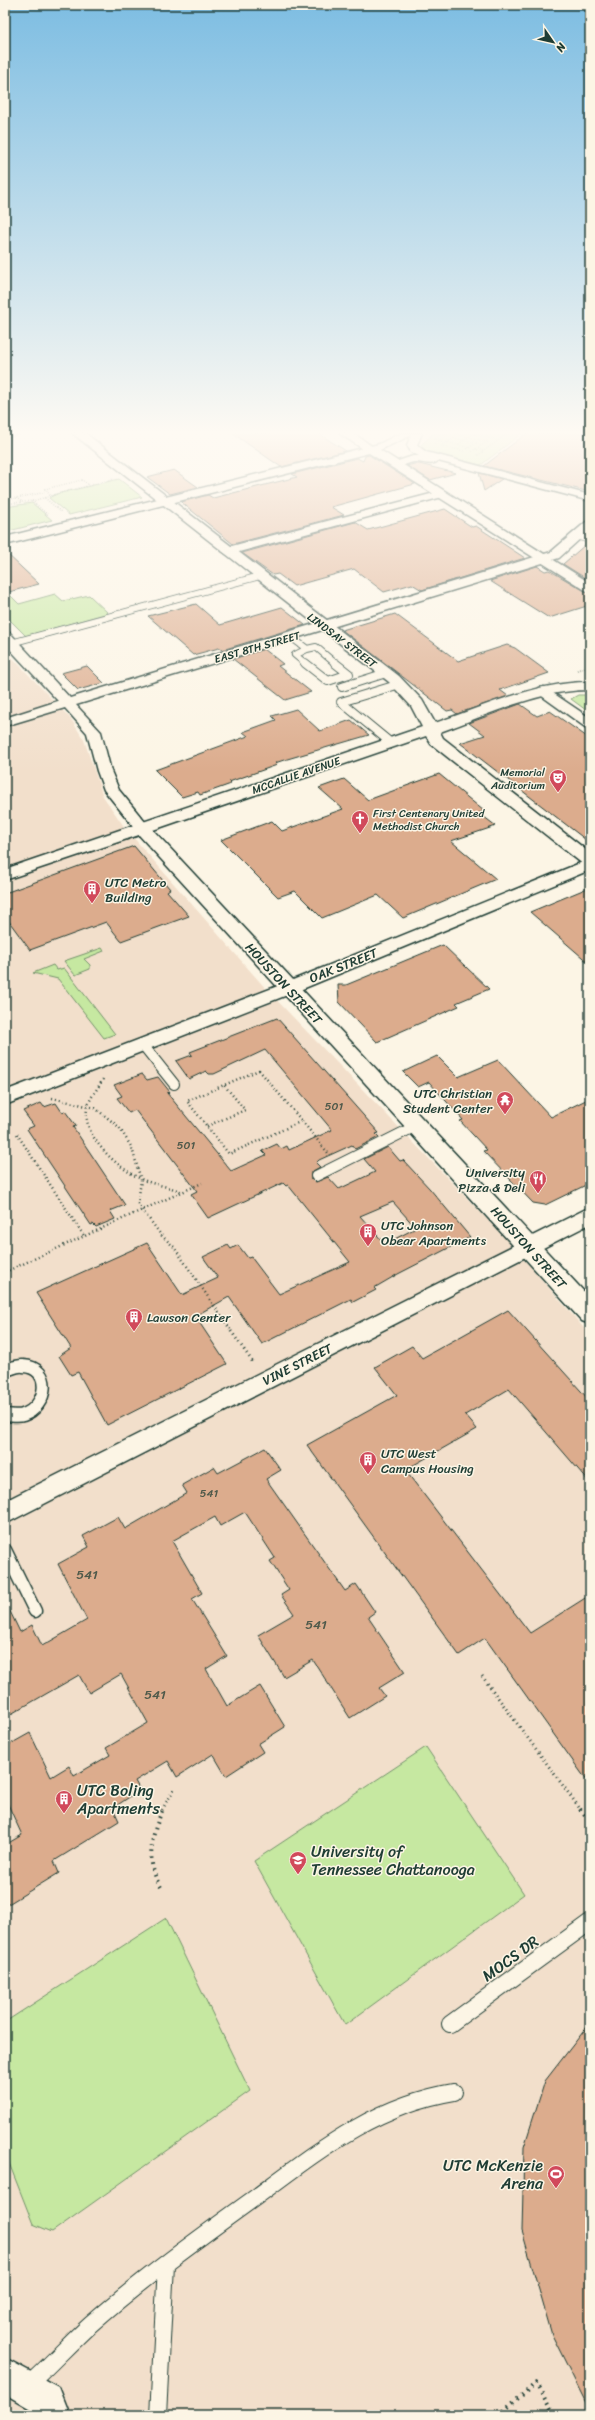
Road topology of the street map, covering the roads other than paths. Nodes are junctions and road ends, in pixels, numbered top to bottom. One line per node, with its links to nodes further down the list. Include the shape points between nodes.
1 (222, 546): 5 (main road, LINDSAY STREET)
2 (247, 546): 5 (street)
3 (523, 546): 6 (main road)
4 (564, 546): 6 (street, EAST 8TH STREET)
5 (228, 551): 7 (main road, LINDSAY STREET)
6 (543, 559): 8 (main road); 10 (street, EAST 8TH STREET)
7 (260, 576): 10 (main road, LINDSAY STREET); 12 (lane)
8 (584, 582): 9 (main road)
9 (590, 589)
10 (324, 627): 11 (street, EAST 8TH STREET); 14 (main road, LINDSAY STREET)
11 (291, 637): 13 (lane); 19 (street, EAST 8TH STREET)
12 (8, 639): 19 (street, HOUSTON STREET)
13 (307, 650): 13 (lane, via 316,647 348,674 328,681 295,654)
14 (386, 673): 15 (main road, LINDSAY STREET); 18 (lane, via 342,687)
15 (400, 684): 18 (lane); 22 (main road, LINDSAY STREET, via 413,697 424,714)
16 (590, 686): 17 (main road, MCCALLIE AVENUE, via 571,686)
17 (544, 691): 21 (street); 22 (main road, MCCALLIE AVENUE)
18 (354, 698): 23 (lane, via 341,702)
19 (68, 702): 20 (street, EAST 8TH STREET); 24 (street, HOUSTON STREET, via 94,732 101,747 108,782 121,806)
20 (5, 722)
21 (590, 724)
22 (429, 730): 23 (main road, MCCALLIE AVENUE); 25 (main road, LINDSAY STREET, via 437,741)
23 (391, 743): 24 (main road, MCCALLIE AVENUE)
24 (142, 828): 27 (main road, MCCALLIE AVENUE); 28 (main road, HOUSTON STREET)
25 (590, 861)
26 (590, 864): 28 (street, OAK STREET)
27 (5, 875)
28 (289, 988): 29 (street, OAK STREET); 32 (main road, HOUSTON STREET)
29 (143, 1045): 30 (lane); 31 (street, OAK STREET)
30 (174, 1084)
31 (5, 1098)
32 (416, 1126): 33 (lane); 35 (main road, HOUSTON STREET)
33 (316, 1176)
34 (590, 1215): 35 (street, VINE STREET)
35 (529, 1246): 36 (main road, HOUSTON STREET); 39 (street, VINE STREET)
36 (590, 1314)
37 (5, 1370): 38 (lane, via 21,1366 30,1368 38,1372 46,1386 45,1394 35,1409 17,1416)
38 (5, 1415)
39 (5, 1513)
40 (5, 1550): 41 (lane)
41 (35, 1611)
42 (590, 1922): 43 (lane, MOCS DR)
43 (450, 2024)
44 (454, 2092): 45 (lane, via 440,2093 405,2104 339,2137)
45 (166, 2265): 46 (lane); 48 (lane)
46 (15, 2381): 47 (street, via 47,2399)
47 (53, 2415)
48 (158, 2415)

